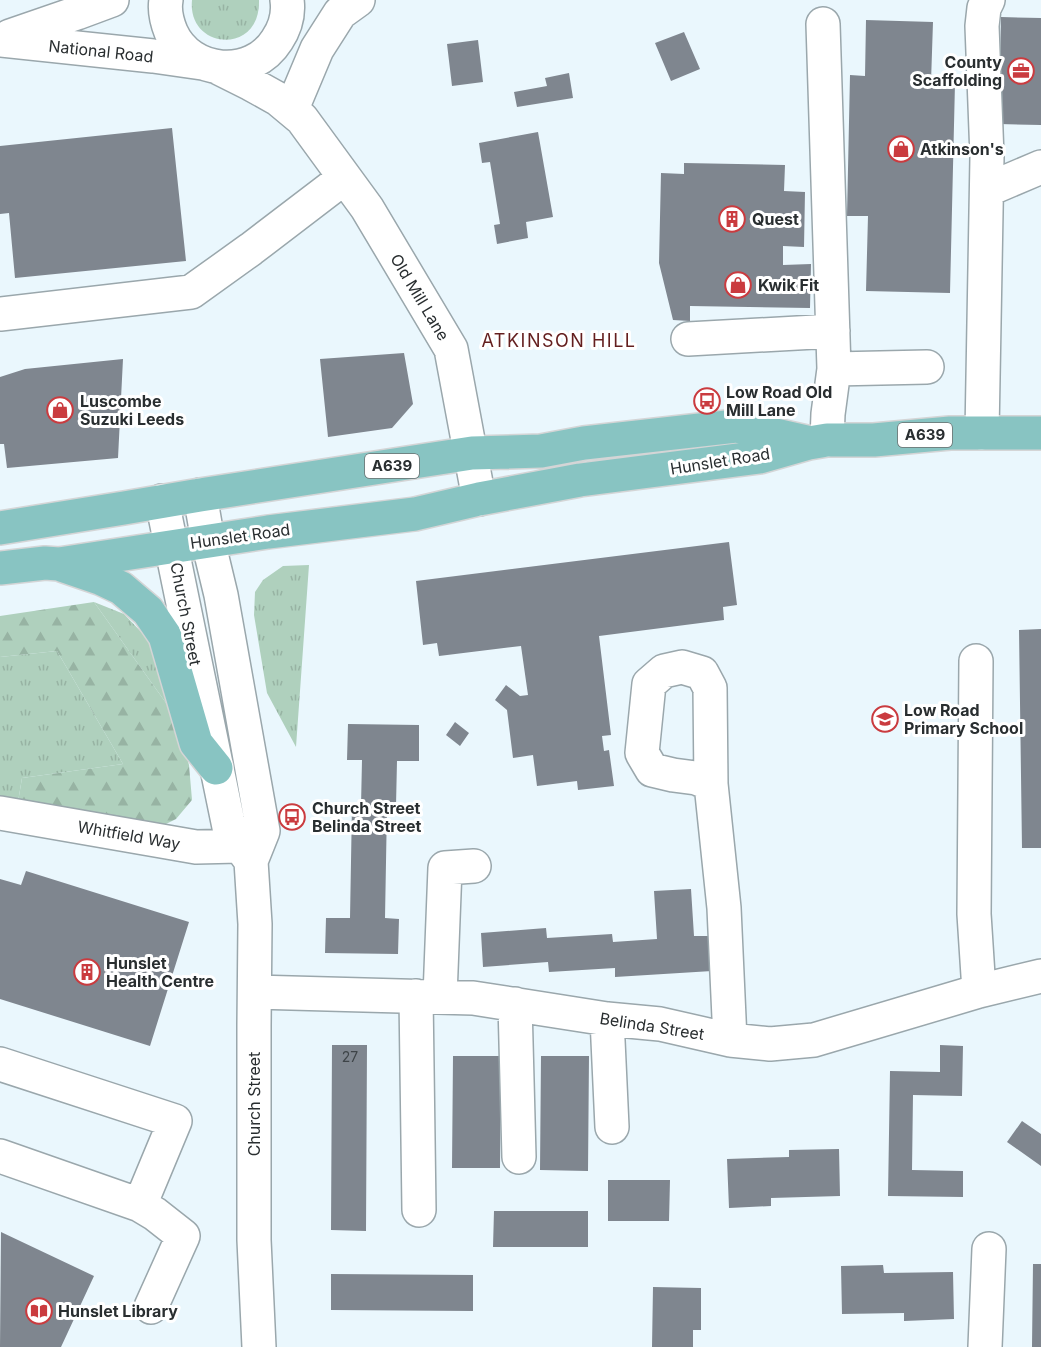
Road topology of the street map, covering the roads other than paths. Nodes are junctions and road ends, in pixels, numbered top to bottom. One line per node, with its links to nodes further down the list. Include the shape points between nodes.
1 (112, 0): 8 (street, National Road)
2 (166, 0): 9 (street, via 167,23 175,40 186,53)
3 (336, 0): 6 (street)
4 (358, 0): 10 (street, via 340,13 317,49)
5 (988, 0): 13 (street, via 982,26)
6 (285, 18): 9 (street, via 272,48 256,61 237,67); 10 (street, Old Mill Lane, via 290,76)
7 (823, 24): 15 (street)
8 (0, 40): 9 (street, National Road)
9 (210, 65): 10 (street, Old Mill Lane)
10 (299, 109): 12 (street, Old Mill Lane)
11 (1041, 166): 13 (street)
12 (344, 178): 14 (street, via 190,292); 22 (street, Old Mill Lane, via 452,349)
13 (987, 190): 19 (street)
14 (0, 314)
15 (833, 331): 16 (street); 18 (street)
16 (688, 339)
17 (927, 367): 18 (street)
18 (834, 369): 21 (street, via 828,414)
19 (982, 433): 20 (main road, A639); 21 (main road, A639)
20 (1041, 433)
21 (818, 441): 22 (main road, Hunslet Road / A639, via 736,426 584,442 541,451); 24 (main road, Hunslet Road / A639, via 760,457 580,480)
22 (472, 453): 23 (main road, Hunslet Road / A639); 24 (street, Old Mill Lane)
23 (200, 495): 25 (main road, Hunslet Road / A639); 27 (street, Church Street)
24 (479, 499): 27 (main road, Hunslet Road / A639, via 415,514)
25 (162, 501): 26 (main road, Hunslet Road / A639); 28 (street, Church Street)
26 (0, 528)
27 (208, 541): 28 (main road, Hunslet Road / A639); 35 (street, Church Street, via 263,831)
28 (172, 547): 29 (main road, Hunslet Road / A639); 32 (street, Church Street)
29 (59, 564): 30 (main road, Hunslet Road / A639); 32 (main road, via 121,588 148,612 165,636 196,743)
30 (0, 568)
31 (976, 661): 38 (street, via 974,915)
32 (216, 768): 35 (street, Church Street, via 230,832)
33 (711, 784): 43 (street, via 724,909)
34 (0, 813): 35 (street, Whitfield Way, via 196,847)
35 (249, 850): 39 (street, Church Street)
36 (474, 866): 40 (street, via 445,868)
37 (1041, 976): 38 (street, Belinda Street)
38 (979, 991): 43 (street, Belinda Street, via 814,1040 770,1044)
39 (255, 992): 40 (street, Belinda Street); 52 (street, Church Street, via 254,1240)
40 (428, 996): 41 (street, Belinda Street); 49 (street)
41 (516, 1004): 42 (street, Belinda Street); 47 (street)
42 (607, 1019): 43 (street, Belinda Street, via 660,1024); 45 (street)
43 (730, 1040)
44 (0, 1064): 48 (street, via 175,1121)
45 (612, 1126)
46 (0, 1156): 48 (street)
47 (519, 1157)
48 (140, 1205): 51 (street, via 183,1236)
49 (419, 1210)
50 (989, 1248): 53 (street)
51 (151, 1307)
52 (259, 1347)
53 (985, 1347)

